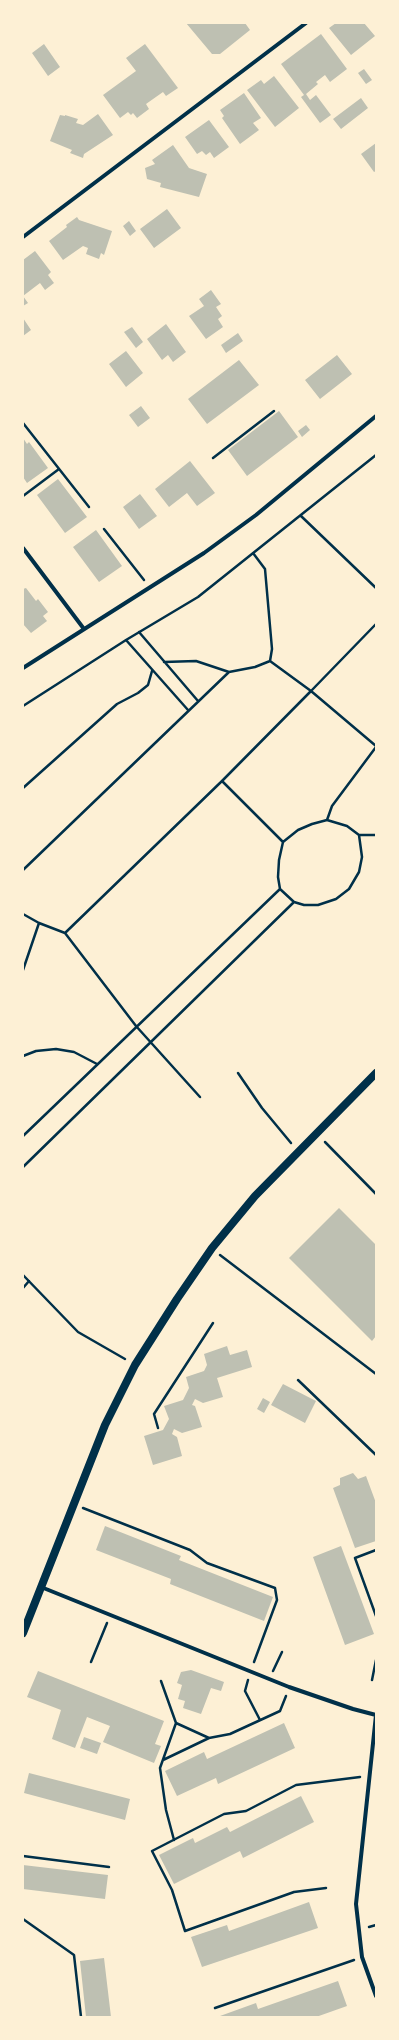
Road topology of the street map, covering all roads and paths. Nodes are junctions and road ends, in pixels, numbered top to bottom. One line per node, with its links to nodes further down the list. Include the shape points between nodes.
1 (306, 23): 2 (street)
2 (23, 237)
3 (274, 411): 7 (path)
4 (376, 416): 16 (street, via 256,515)
5 (23, 423): 8 (path)
6 (376, 456): 11 (path)
7 (213, 458)
8 (59, 469): 9 (path); 10 (path)
9 (23, 496)
10 (89, 508)
11 (301, 516): 14 (path); 15 (path)
12 (104, 530): 16 (path)
13 (23, 548): 18 (street)
14 (254, 553): 19 (path, via 198,597); 21 (path, via 264,569 272,649)
15 (376, 588)
16 (150, 589): 18 (street)
17 (376, 624): 26 (path)
18 (84, 629): 23 (street)
19 (139, 632): 20 (path); 22 (path)
20 (126, 640): 24 (path); 28 (path)
21 (270, 661): 25 (path); 26 (path)
22 (164, 662): 25 (path, via 196,661); 27 (path)
23 (23, 668)
24 (152, 671): 29 (path); 32 (path, via 148,685 117,704)
25 (229, 672): 27 (path)
26 (311, 691): 30 (path); 31 (path)
27 (198, 701): 29 (path)
28 (23, 706)
29 (188, 710): 37 (path)
30 (376, 746): 33 (path, via 332,806)
31 (222, 781): 36 (path); 42 (path)
32 (23, 788)
33 (328, 820): 34 (path, via 347,826); 36 (path, via 298,830)
34 (359, 835): 35 (path); 39 (path, via 362,857 359,872 348,889 336,899 318,905)
35 (376, 835)
36 (283, 842): 38 (path, via 279,860)
37 (23, 870)
38 (280, 889): 39 (path); 44 (path)
39 (294, 902): 45 (path)
40 (23, 914): 41 (path)
41 (39, 923): 42 (path); 43 (path)
42 (65, 933): 44 (path)
43 (24, 968)
44 (136, 1026): 45 (path); 47 (path)
45 (151, 1042): 50 (path); 54 (path)
46 (23, 1056): 47 (path, via 36,1051 56,1049 74,1052)
47 (96, 1064): 52 (path)
48 (238, 1073): 53 (path, via 284,1136)
49 (376, 1073): 51 (main road)
50 (200, 1097)
51 (316, 1133): 53 (main road); 55 (path)
52 (23, 1136)
53 (299, 1150): 56 (main road, via 255,1196)
54 (23, 1167)
55 (376, 1194)
56 (212, 1248): 61 (main road); 62 (path)
57 (23, 1275): 58 (path)
58 (29, 1281): 59 (path); 61 (path, via 78,1332)
59 (23, 1288)
60 (214, 1323): 64 (path, via 154,1414)
61 (136, 1365): 66 (main road, via 105,1425)
62 (376, 1374)
63 (298, 1380): 65 (path)
64 (158, 1428)
65 (376, 1456)
66 (73, 1504): 68 (main road); 75 (path, via 190,1550 207,1563 275,1588 277,1600)
67 (376, 1550): 70 (path, via 355,1558)
68 (41, 1587): 69 (street); 71 (main road)
69 (110, 1615): 74 (path); 75 (street)
70 (376, 1616)
71 (23, 1633)
72 (282, 1652): 76 (path)
73 (376, 1660): 77 (path)
74 (91, 1662)
75 (250, 1671): 76 (street); 81 (path, via 245,1691)
76 (270, 1679): 79 (street)
77 (372, 1680)
78 (161, 1681): 82 (path)
79 (289, 1687): 80 (street); 81 (path, via 280,1711)
80 (376, 1715): 85 (street)
81 (260, 1720): 83 (path, via 230,1734)
82 (176, 1723): 83 (path); 84 (path)
83 (209, 1738): 84 (path)
84 (162, 1760): 86 (path, via 160,1768 166,1810)
85 (369, 1776): 86 (path, via 296,1785 246,1811 224,1814); 91 (street, via 356,1904)
86 (174, 1840): 89 (path, via 152,1851 172,1890 185,1931 294,1892)
87 (23, 1856): 88 (path)
88 (109, 1867)
89 (326, 1888)
90 (23, 1919): 94 (path, via 74,1955)
91 (362, 1957): 92 (street); 93 (path)
92 (376, 1996)
93 (216, 2008)
94 (81, 2017)

